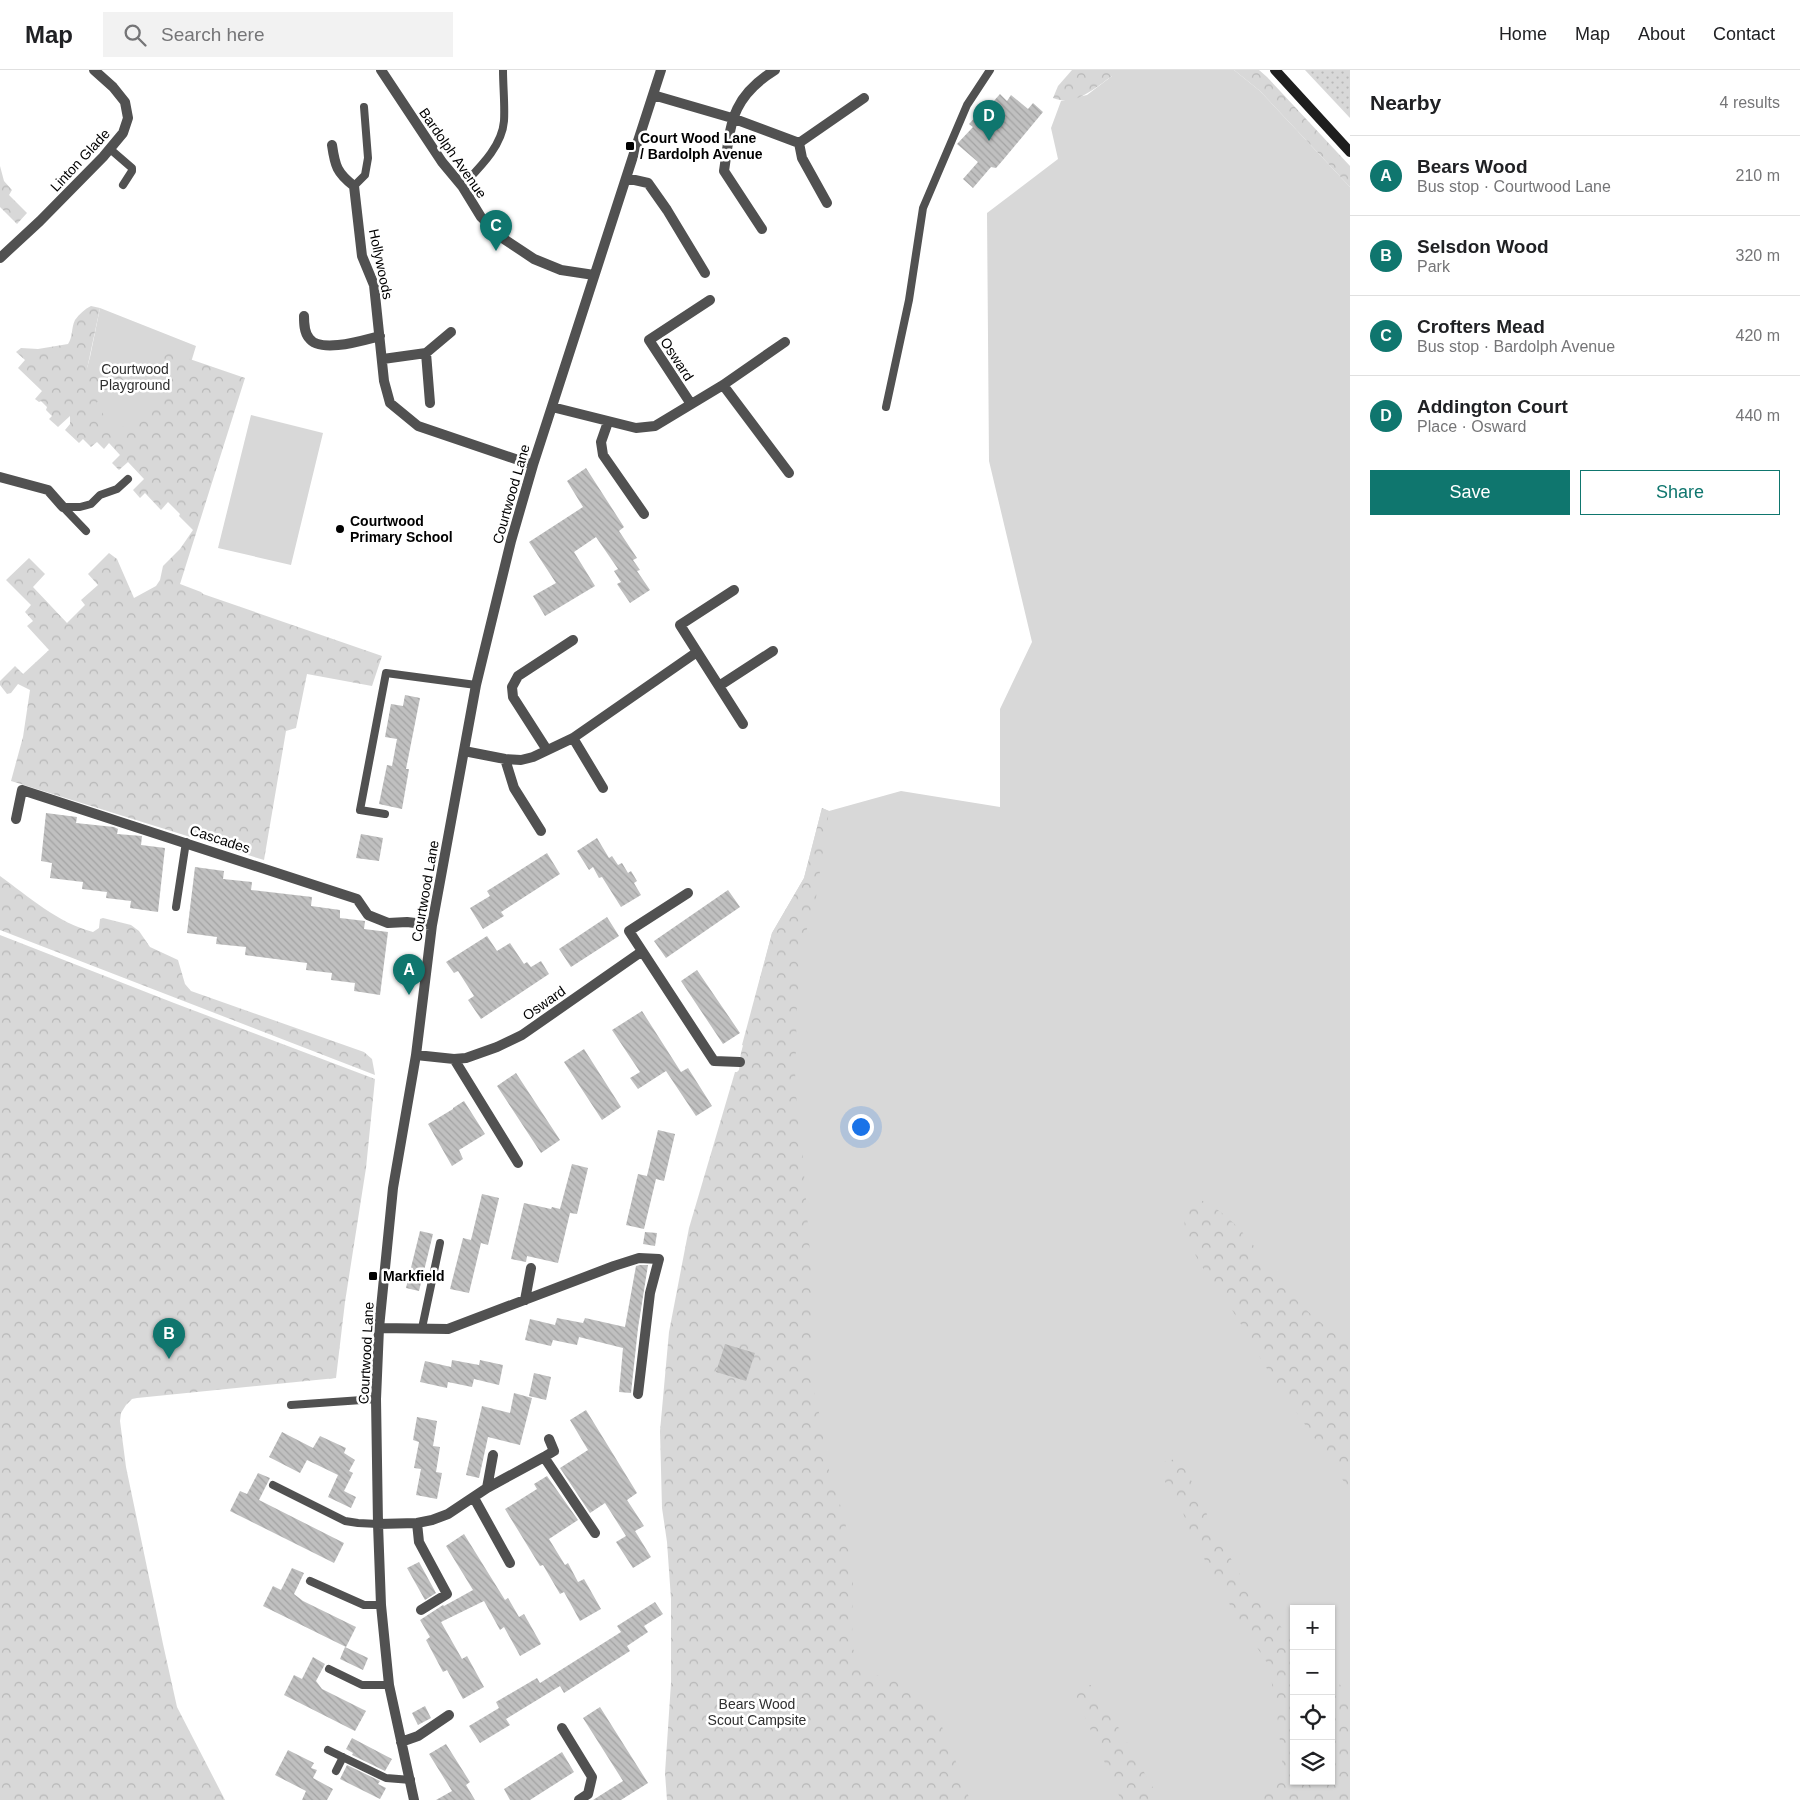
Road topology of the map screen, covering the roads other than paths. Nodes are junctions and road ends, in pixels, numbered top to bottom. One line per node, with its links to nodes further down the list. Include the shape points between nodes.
1 (94, 70): 14 (street, Linton Glade, via 125,102 128,118 123,133)
2 (381, 70): 19 (street, Bardolph Avenue, via 442,162)
3 (503, 70): 19 (lane, via 504,123 499,138 482,165)
4 (661, 70): 8 (street, Courtwood Lane)
5 (774, 70): 11 (street, via 748,91)
6 (990, 70): 36 (lane, via 967,105 923,208 909,300)
7 (1274, 70): 15 (street)
8 (653, 96): 11 (street); 16 (street, Courtwood Lane)
9 (864, 98): 12 (street)
10 (364, 107): 18 (lane, via 368,158 365,175)
11 (732, 118): 12 (street); 21 (street, via 724,171)
12 (799, 142): 20 (street, via 802,158)
13 (332, 145): 18 (street, via 336,167)
14 (110, 149): 17 (lane, via 132,168); 22 (street, Linton Glade)
15 (1350, 152)
16 (626, 178): 23 (street, via 648,183); 24 (street, Courtwood Lane)
17 (123, 185)
18 (354, 186): 28 (street, Hollywoods, via 362,256 374,285)
19 (462, 186): 24 (street, Bardolph Avenue, via 480,217 504,239 534,259 561,270)
20 (827, 202)
21 (762, 229)
22 (0, 258)
23 (705, 273)
24 (594, 275): 35 (street, Courtwood Lane)
25 (710, 300): 34 (street, Osward, via 648,340)
26 (304, 316): 28 (street, via 305,331 310,340 321,346)
27 (451, 332): 30 (street)
28 (380, 336): 31 (street, Hollywoods)
29 (785, 342): 32 (street)
30 (426, 353): 31 (street); 33 (street)
31 (383, 359): 38 (street, Hollywoods, via 390,403 418,426)
32 (723, 385): 34 (street); 39 (street)
33 (430, 403)
34 (690, 404): 37 (street, via 655,426 636,428)
35 (552, 408): 37 (street); 38 (street, Courtwood Lane)
36 (886, 408)
37 (608, 422): 43 (street, via 601,442 603,454)
38 (532, 465): 49 (street, Courtwood Lane)
39 (789, 472)
40 (0, 477): 42 (street, via 48,490)
41 (128, 479): 42 (lane, via 91,504)
42 (63, 507): 44 (lane)
43 (644, 514)
44 (86, 531)
45 (734, 590): 48 (street, via 680,625)
46 (573, 640): 53 (street, via 518,676 512,687 513,697)
47 (773, 651): 50 (street)
48 (697, 652): 50 (street); 52 (street)
49 (476, 685): 54 (street, Courtwood Lane); 57 (lane, via 386,673 360,810)
50 (719, 686): 51 (street)
51 (743, 724)
52 (573, 738): 53 (street); 56 (street)
53 (547, 750): 55 (street, via 527,759)
54 (464, 751): 55 (street); 63 (street, Courtwood Lane)
55 (505, 759): 59 (street, via 514,788)
56 (603, 788)
57 (386, 814)
58 (16, 819): 60 (street, Cascades, via 22,790)
59 (541, 831)
60 (186, 842): 62 (lane); 63 (street, Cascades, via 357,899 368,915 388,923)
61 (688, 893): 64 (street, via 629,930)
62 (176, 907)
63 (432, 925): 65 (street, Courtwood Lane)
64 (641, 952): 66 (street, Osward, via 522,1035 489,1050); 67 (street, via 714,1061)
65 (416, 1055): 66 (street, Osward); 72 (street, Courtwood Lane, via 393,1188)
66 (454, 1059): 68 (street)
67 (740, 1062)
68 (518, 1163)
69 (440, 1243): 73 (lane)
70 (531, 1268): 71 (street)
71 (525, 1300): 73 (street, via 448,1329); 74 (street, via 639,1258 659,1259 650,1293)
72 (379, 1328): 73 (street); 75 (street, Courtwood Lane)
73 (422, 1328)
74 (638, 1394)
75 (376, 1399): 76 (lane); 84 (street, Courtwood Lane)
76 (291, 1406)
77 (548, 1439): 79 (street, via 554,1451)
78 (493, 1455): 81 (street)
79 (544, 1457): 81 (street); 85 (street)
80 (273, 1485): 84 (lane, via 345,1521)
81 (487, 1488): 82 (street)
82 (474, 1498): 83 (street, via 448,1514); 86 (street)
83 (418, 1523): 84 (street); 89 (street, via 419,1542 447,1594)
84 (378, 1524): 88 (street, Courtwood Lane)
85 (595, 1533)
86 (510, 1563)
87 (310, 1581): 88 (lane, via 364,1605)
88 (381, 1605): 91 (street, Courtwood Lane)
89 (422, 1610)
90 (329, 1669): 91 (lane, via 362,1685)
91 (389, 1685): 94 (street, Courtwood Lane)
92 (448, 1715): 94 (street, via 418,1736)
93 (562, 1728): 100 (street, via 592,1777 588,1794)
94 (401, 1742): 98 (street, Courtwood Lane)
95 (328, 1750): 96 (lane)
96 (343, 1757): 97 (lane); 98 (lane, via 386,1778)
97 (336, 1771)
98 (411, 1780): 99 (street, Courtwood Lane)
99 (414, 1800)
100 (579, 1800)

